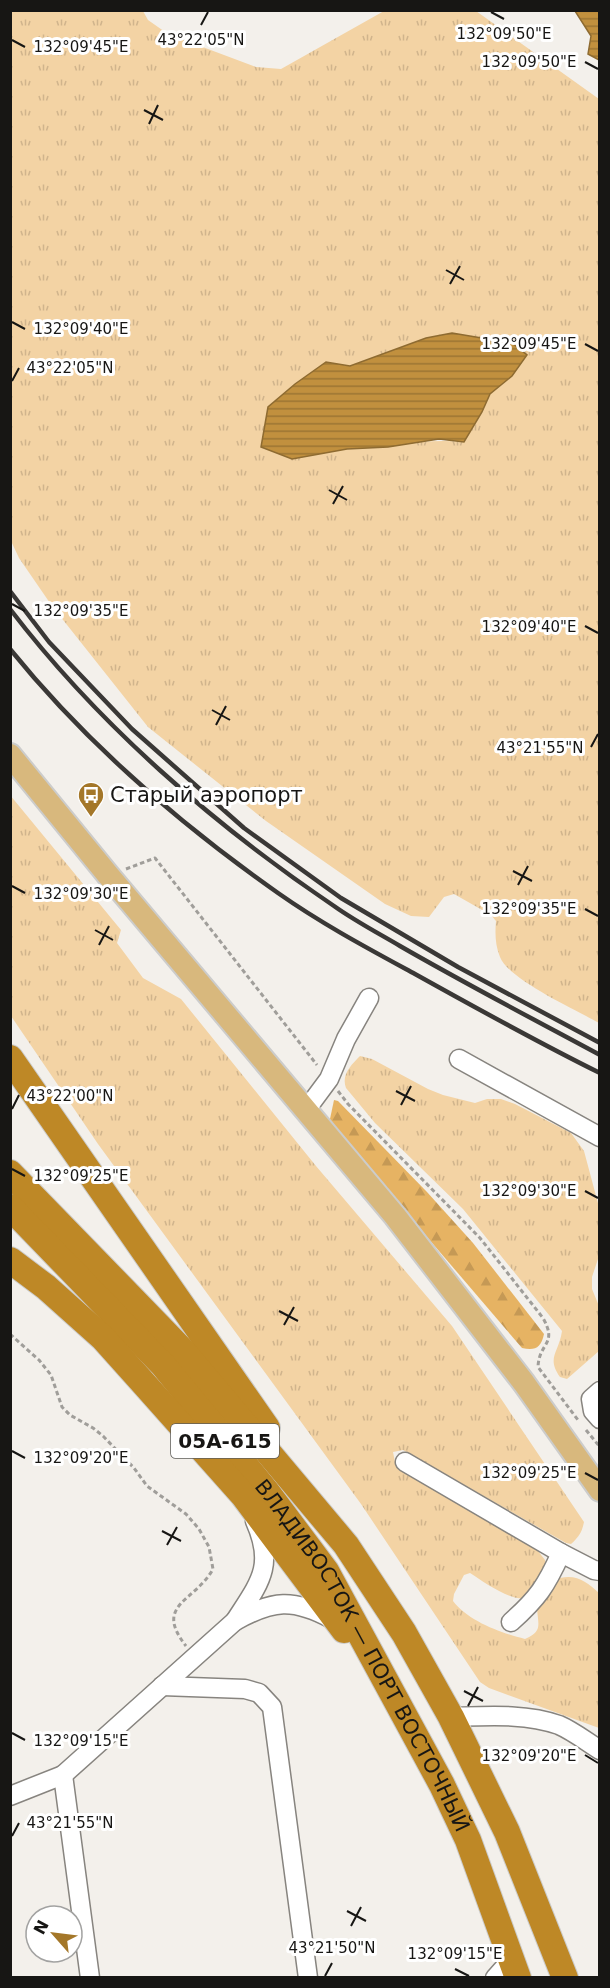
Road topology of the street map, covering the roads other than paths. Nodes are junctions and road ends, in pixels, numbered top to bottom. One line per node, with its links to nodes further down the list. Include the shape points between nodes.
1 (10, 755): 5 (main road)
2 (369, 999): 5 (street, via 329,1079)
3 (10, 1058): 15 (highway)
4 (459, 1059): 6 (street)
5 (306, 1110): 13 (main road, via 395,1216 524,1383)
6 (600, 1137)
7 (10, 1173): 15 (highway, ВЛАДИВОСТОК — ПОРТ ВОСТОЧНЫЙ / 05А-615, via 183,1351)
8 (10, 1207): 22 (highway, ВЛАДИВОСТОК — ПОРТ ВОСТОЧНЫЙ / 05А-615, via 163,1365 267,1492 326,1571)
9 (12, 1265): 14 (highway, via 46,1287 103,1338)
10 (600, 1391): 11 (street, via 591,1399)
11 (593, 1424)
12 (405, 1462): 16 (street)
13 (600, 1490)
14 (243, 1495): 18 (street, via 265,1549 259,1585); 19 (highway)
15 (346, 1545): 23 (highway, ВЛАДИВОСТОК — ПОРТ ВОСТОЧНЫЙ / 05А-615, via 404,1633)
16 (561, 1553): 17 (street); 20 (street, via 546,1584)
17 (600, 1571)
18 (235, 1621): 19 (street, via 260,1607 278,1604 313,1609); 21 (street)
19 (337, 1621): 22 (highway)
20 (511, 1623)
21 (162, 1686): 25 (street); 29 (street, via 244,1689 259,1693 272,1707)
22 (399, 1705): 27 (highway, ВЛАДИВОСТОК — ПОРТ ВОСТОЧНЫЙ / 05А-615, via 468,1840)
23 (451, 1717): 24 (street, via 532,1719 559,1725); 30 (highway, ВЛАДИВОСТОК — ПОРТ ВОСТОЧНЫЙ / 05А-615, via 507,1832)
24 (600, 1750)
25 (63, 1775): 26 (street); 28 (street)
26 (10, 1796)
27 (508, 1972)
28 (90, 1977)
29 (308, 1977)
30 (565, 1977)

